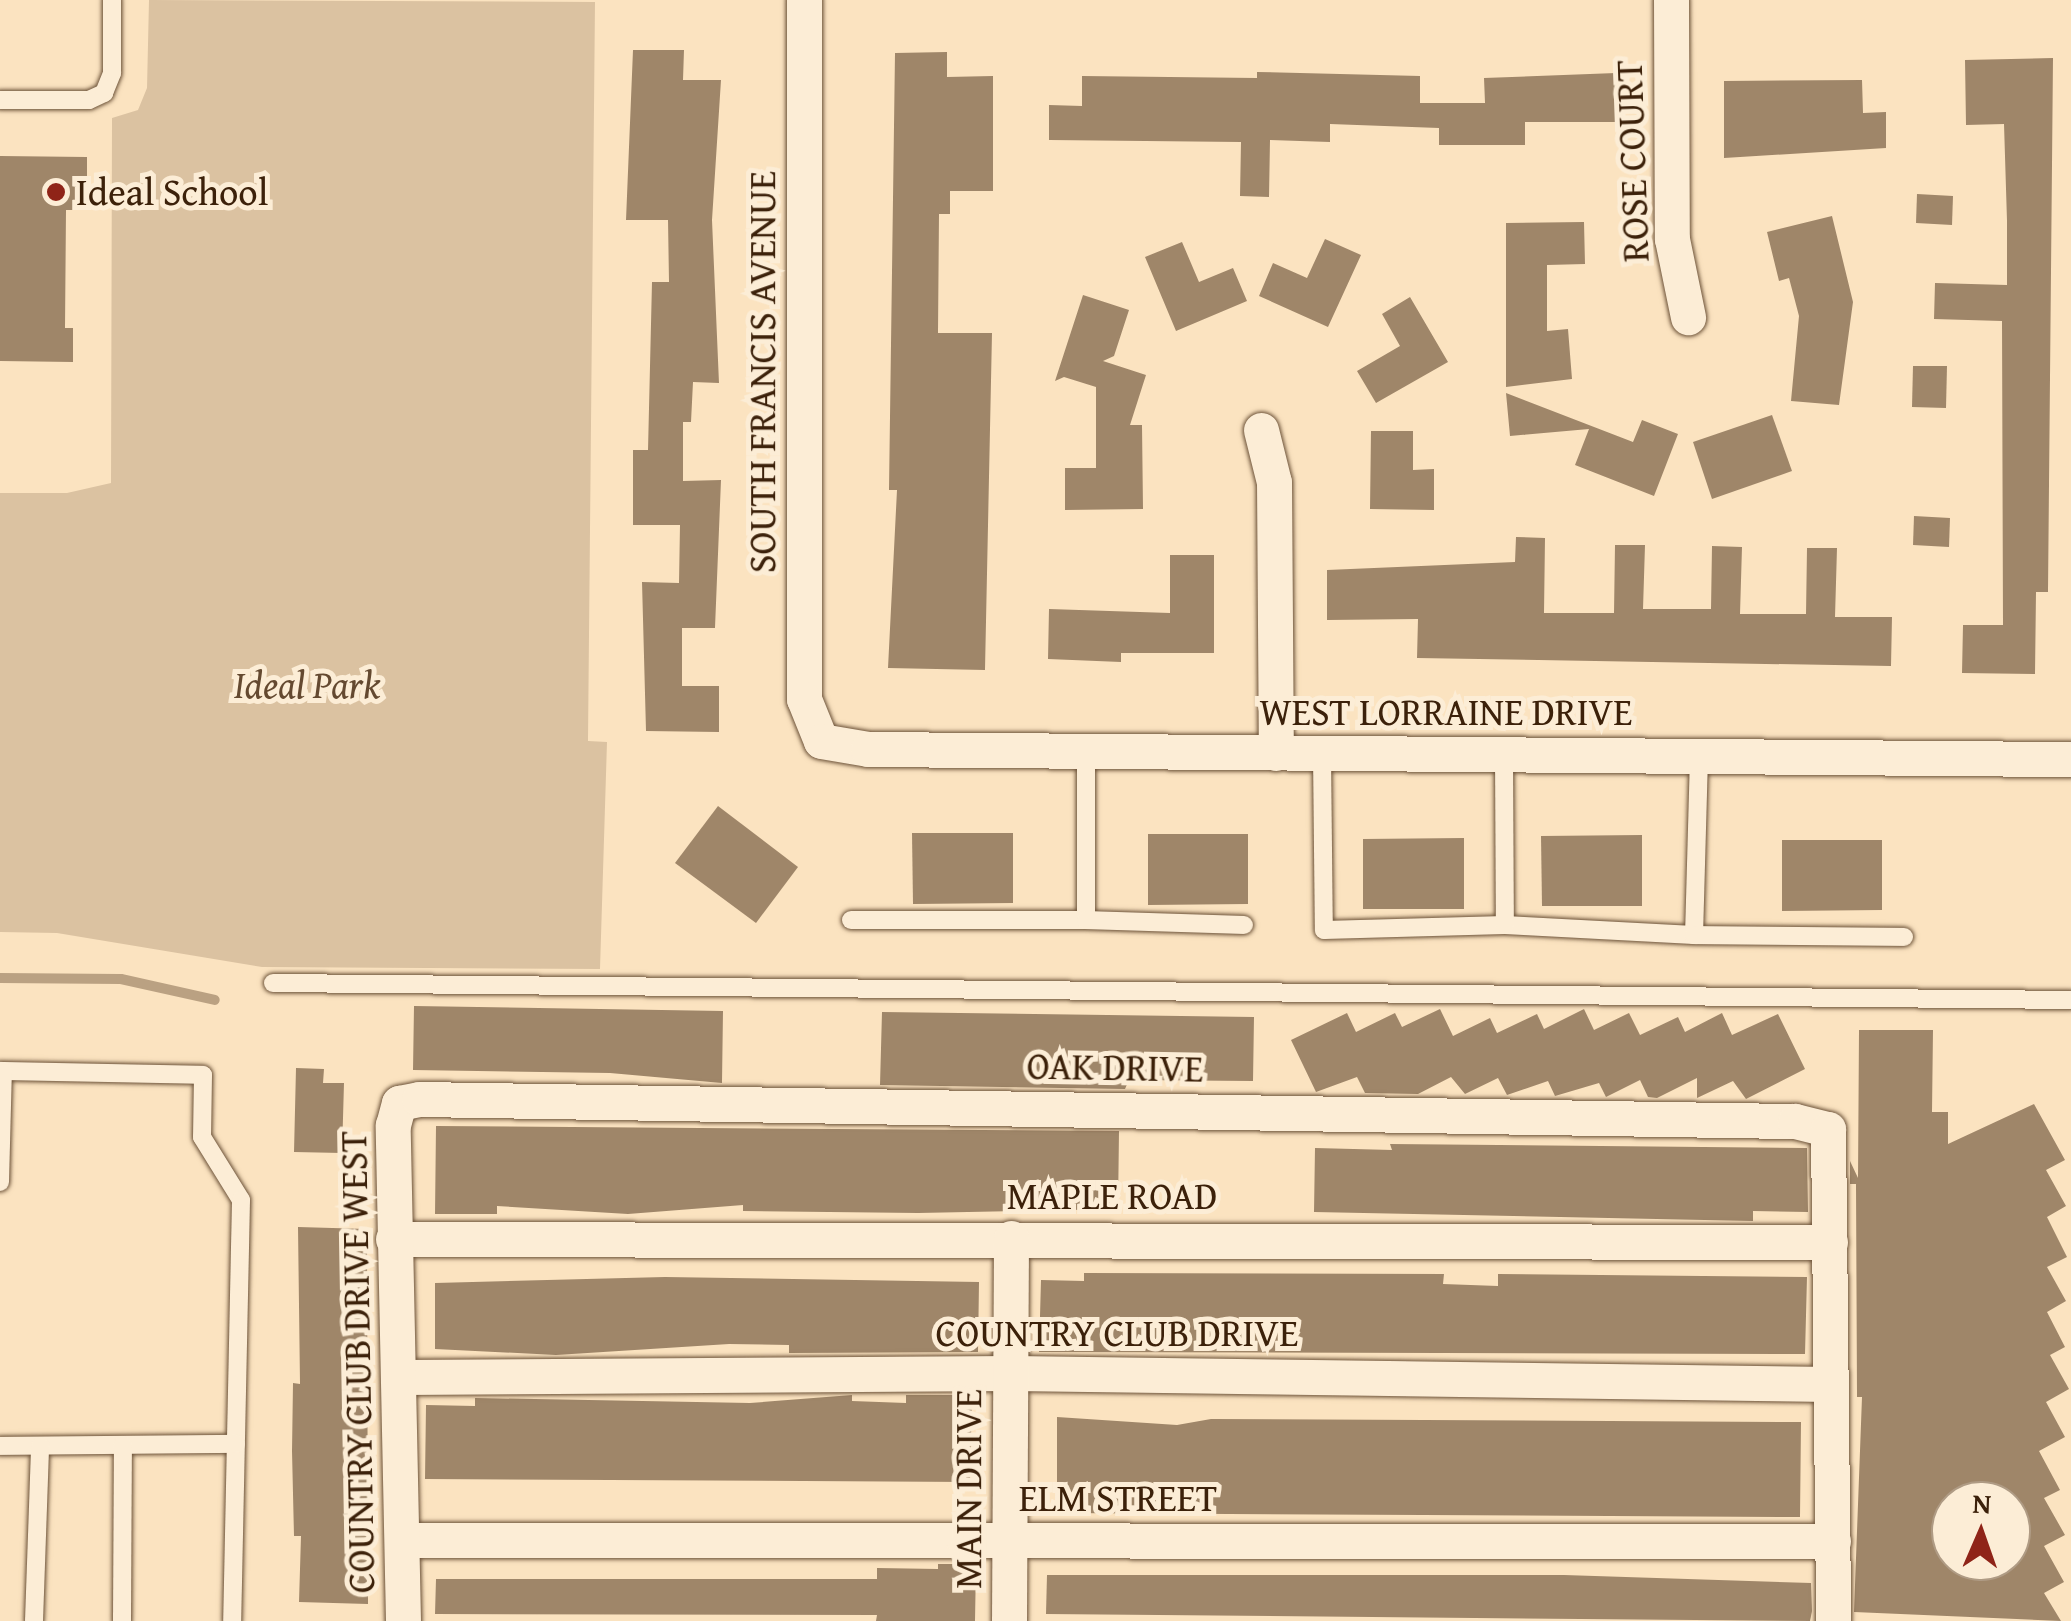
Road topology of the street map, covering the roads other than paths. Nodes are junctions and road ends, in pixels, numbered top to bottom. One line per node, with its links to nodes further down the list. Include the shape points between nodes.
1 (112, 0): 4 (lane, via 112,73 104,93 89,100)
2 (804, 0): 7 (street, SOUTH FRANCIS AVENUE, via 804,700)
3 (1671, 0): 5 (street, ROSE COURT, via 1672,239)
4 (0, 100)
5 (1688, 317)
6 (1261, 430): 9 (street, via 1274,482)
7 (821, 741): 8 (street, WEST LORRAINE DRIVE, via 868,749)
8 (1086, 751): 9 (street, WEST LORRAINE DRIVE); 15 (lane)
9 (1276, 754): 10 (street, WEST LORRAINE DRIVE)
10 (1322, 754): 11 (street, WEST LORRAINE DRIVE); 17 (lane, via 1324,930)
11 (1504, 755): 12 (street, WEST LORRAINE DRIVE); 17 (lane)
12 (1699, 757): 13 (street, WEST LORRAINE DRIVE); 18 (lane)
13 (2071, 759)
14 (852, 920): 15 (lane)
15 (1086, 920): 16 (lane)
16 (1244, 925)
17 (1505, 925): 18 (lane)
18 (1694, 935): 19 (lane)
19 (1904, 937)
20 (273, 983): 21 (lane)
21 (2071, 1000)
22 (2, 1071): 24 (lane); 31 (lane, via 204,1075 202,1137 241,1200)
23 (399, 1103): 26 (street, COUNTRY CLUB DRIVE WEST, via 392,1126); 27 (street, OAK DRIVE, via 1795,1121 1828,1129)
24 (0, 1182)
25 (1011, 1238): 26 (street, MAPLE ROAD); 27 (street, MAPLE ROAD); 28 (street, MAIN DRIVE)
26 (393, 1239): 29 (street, COUNTRY CLUB DRIVE WEST)
27 (1830, 1242): 30 (street)
28 (1012, 1373): 29 (street, COUNTRY CLUB DRIVE); 30 (street, COUNTRY CLUB DRIVE); 36 (street, MAIN DRIVE)
29 (403, 1377): 35 (street, COUNTRY CLUB DRIVE WEST)
30 (1831, 1384): 37 (street)
31 (236, 1444): 32 (lane); 40 (lane)
32 (123, 1445): 34 (lane); 39 (lane)
33 (0, 1446): 34 (lane)
34 (40, 1446): 38 (lane)
35 (404, 1540): 36 (street, ELM STREET); 41 (street, COUNTRY CLUB DRIVE WEST)
36 (1010, 1540): 37 (street, ELM STREET); 42 (street, MAIN DRIVE)
37 (1833, 1542): 43 (street)
38 (34, 1621)
39 (122, 1621)
40 (232, 1621)
41 (403, 1621)
42 (1010, 1621)
43 (1833, 1621)

